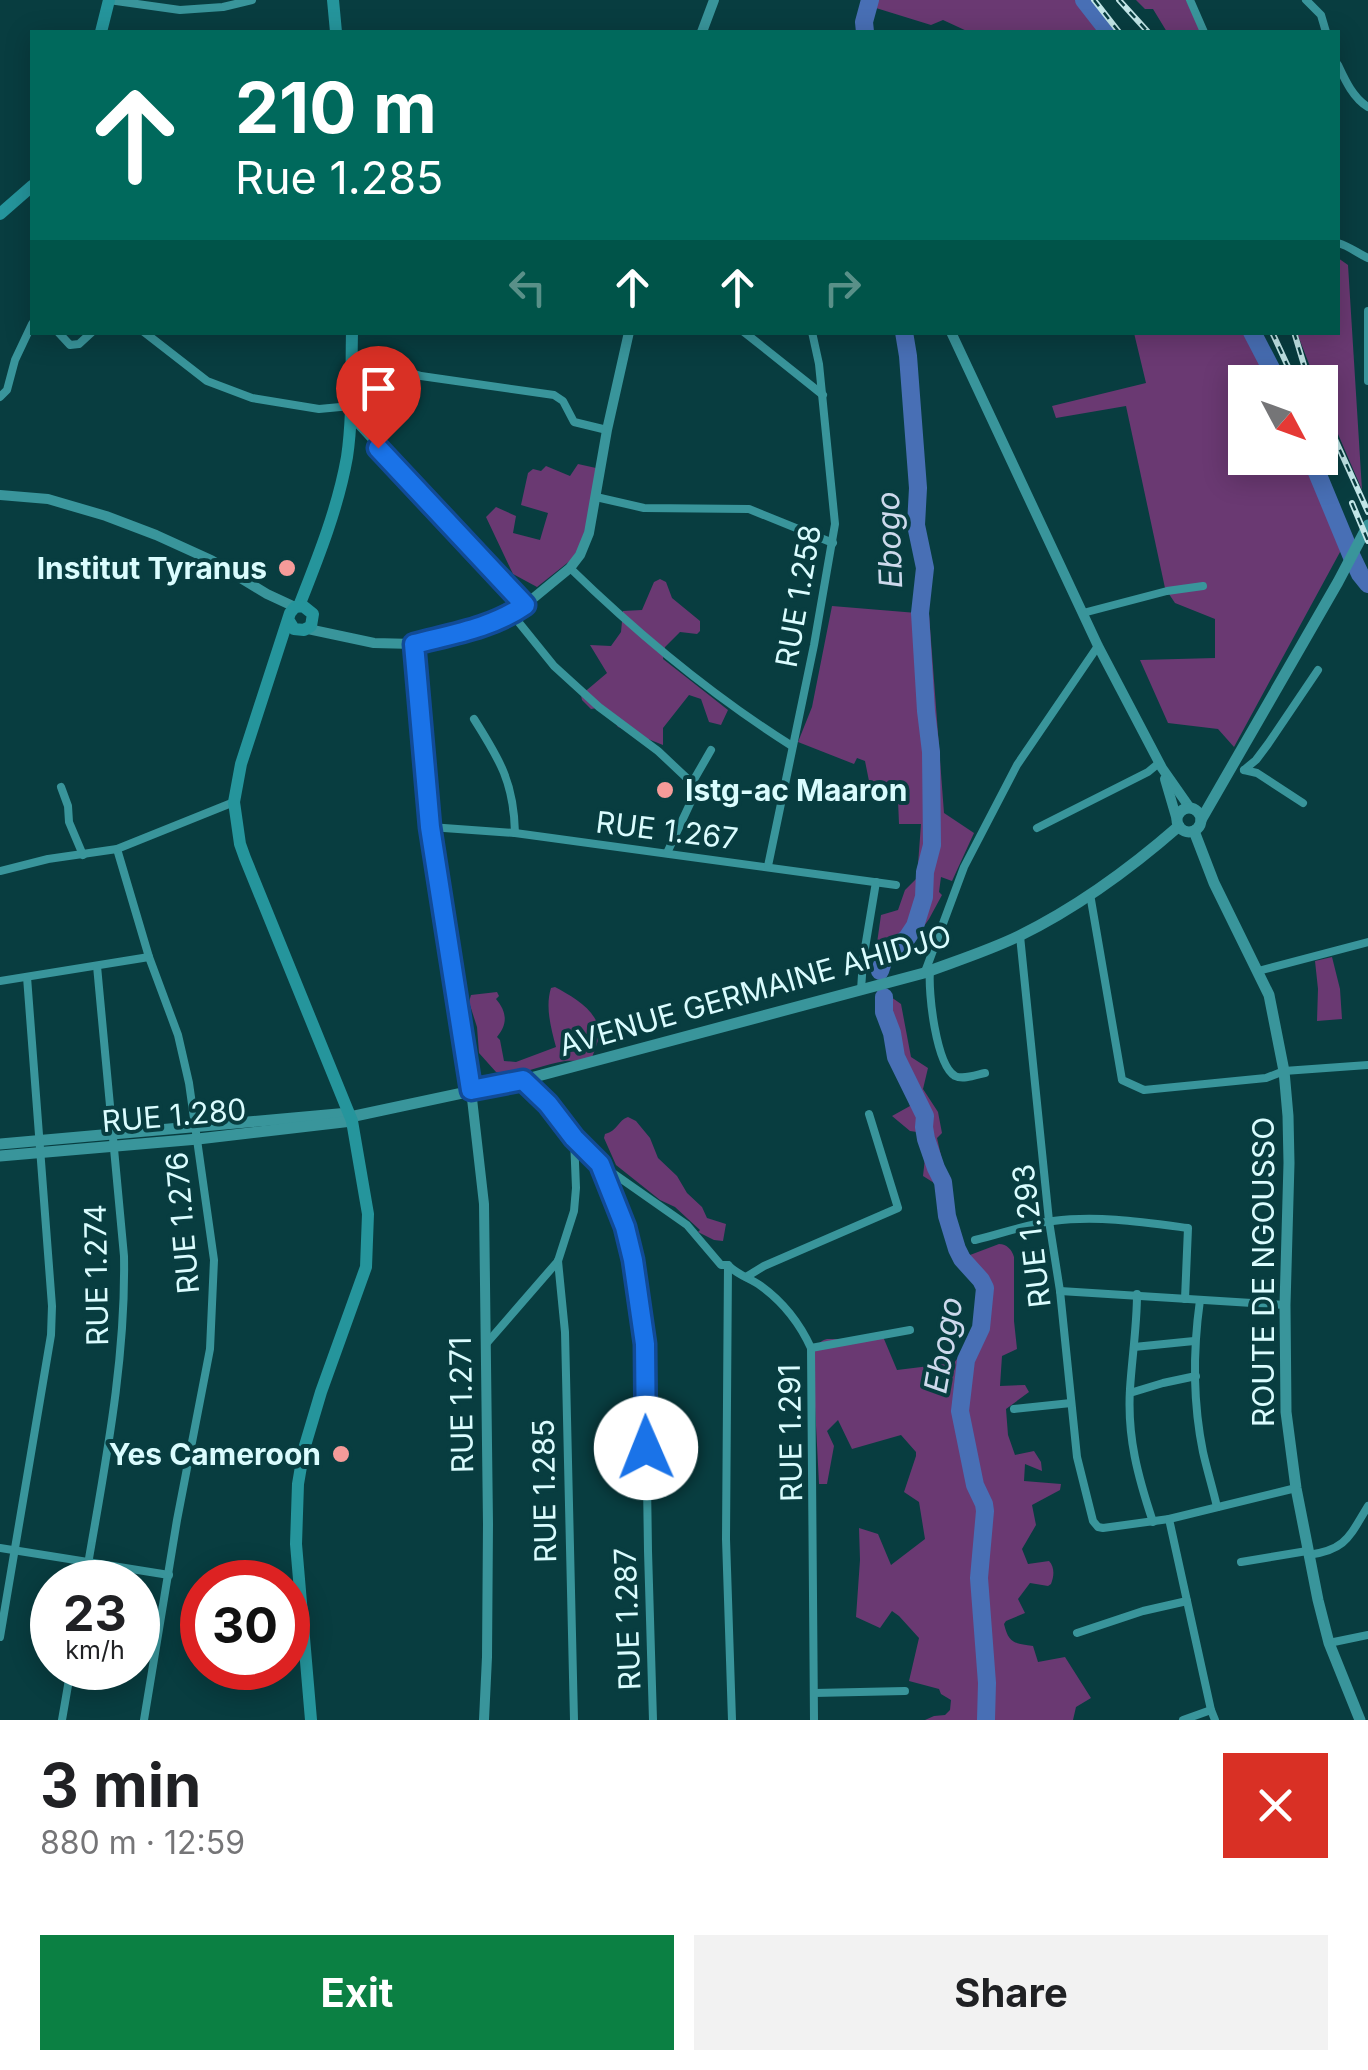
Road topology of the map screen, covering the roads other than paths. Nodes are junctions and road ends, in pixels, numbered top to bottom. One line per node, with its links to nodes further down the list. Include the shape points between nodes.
1 (109, 0): 2 (street, via 180,10); 7 (main road)
2 (252, 0)
3 (333, 0): 8 (main road)
4 (714, 0): 9 (street)
5 (1190, 0): 10 (street)
6 (1306, 0): 11 (street)
7 (102, 30)
8 (336, 30)
9 (703, 30)
10 (1203, 30)
11 (1325, 30)
12 (1340, 68): 13 (street)
13 (1368, 107)
14 (30, 188): 15 (main road)
15 (0, 214)
16 (1340, 244): 17 (street)
17 (1368, 258)
18 (1368, 310): 29 (street)
19 (30, 328): 31 (street)
20 (61, 335): 21 (street, via 70,344)
21 (89, 335)
22 (148, 335): 32 (street, via 208,381 252,398)
23 (352, 335): 28 (main road)
24 (628, 335): 33 (street)
25 (748, 335): 30 (street)
26 (813, 335): 30 (street, RUE 1.258)
27 (952, 335): 41 (street)
28 (352, 354): 32 (main road); 33 (street, via 420,376 554,395 574,422)
29 (1368, 381)
30 (823, 395): 37 (street, RUE 1.258)
31 (0, 397)
32 (351, 411): 40 (street); 43 (main road, via 343,476)
33 (607, 430): 35 (street)
34 (0, 495): 43 (street, via 48,498 106,516 211,560)
35 (596, 497): 37 (street, via 644,508 749,509); 38 (street, via 586,544)
36 (1368, 525): 55 (main road, via 1225,777)
37 (833, 544): 48 (street, RUE 1.258)
38 (570, 568): 40 (street); 48 (street, via 664,654)
39 (1203, 586): 41 (street)
40 (525, 605): 42 (street)
41 (1082, 613): 45 (street)
42 (512, 614): 44 (street); 51 (street, via 554,666)
43 (302, 617): 44 (street, via 342,636); 53 (main road, via 276,657)
44 (414, 644): 56 (street)
45 (1098, 646): 50 (street); 72 (street, via 1017,765 964,866)
46 (1318, 670): 54 (street, via 1244,770)
47 (474, 719): 58 (street, via 508,780)
48 (792, 746): 62 (street, RUE 1.258)
49 (711, 750): 51 (street)
50 (1160, 766): 55 (street); 55 (street); 57 (street)
51 (692, 783): 60 (street, via 695,793)
52 (60, 787): 61 (street)
53 (234, 802): 59 (street); 82 (main road, via 240,844)
54 (1303, 802)
55 (1189, 821): 66 (main road, AVENUE GERMAINE AHIDJO); 71 (main road, ROUTE DE NGOUSSO)
56 (430, 827): 58 (street, RUE 1.267); 80 (street)
57 (1036, 828)
58 (515, 833): 60 (street, RUE 1.267)
59 (117, 848): 61 (street); 69 (street, RUE 1.276)
60 (667, 853): 62 (street, RUE 1.267)
61 (83, 854): 63 (street)
62 (768, 866): 64 (street, RUE 1.267)
63 (0, 871)
64 (876, 882): 65 (street, RUE 1.267); 75 (street)
65 (896, 885)
66 (1090, 894): 67 (main road, AVENUE GERMAINE AHIDJO); 77 (street, via 1122,1080 1144,1090)
67 (1020, 936): 72 (main road, AVENUE GERMAINE AHIDJO); 90 (street, RUE 1.293)
68 (1368, 942): 71 (street)
69 (149, 957): 70 (street); 83 (street, RUE 1.276, via 178,1035)
70 (97, 966): 73 (street); 85 (street, RUE 1.274)
71 (1258, 971): 77 (main road, ROUTE DE NGOUSSO)
72 (927, 972): 75 (main road, AVENUE GERMAINE AHIDJO); 78 (street, via 940,1052 951,1074)
73 (27, 976): 74 (street); 87 (street)
74 (0, 981)
75 (861, 990): 79 (main road, AVENUE GERMAINE AHIDJO)
76 (1368, 1065): 77 (street)
77 (1284, 1072): 99 (main road, ROUTE DE NGOUSSO)
78 (985, 1073)
79 (523, 1080): 80 (main road, AVENUE GERMAINE AHIDJO); 84 (street)
80 (471, 1090): 82 (main road, AVENUE GERMAINE AHIDJO); 102 (street, RUE 1.271, via 484,1204)
81 (869, 1114): 94 (street, via 898,1208)
82 (351, 1117): 83 (main road, RUE 1.280); 133 (main road, via 368,1214 366,1267 298,1484 296,1544)
83 (197, 1133): 85 (main road, RUE 1.280); 121 (street, RUE 1.276, via 214,1260 210,1349)
84 (574, 1138): 89 (street, RUE 1.291); 92 (street, via 574,1211)
85 (112, 1140): 87 (main road, RUE 1.280); 118 (street, RUE 1.274, via 124,1321)
86 (0, 1144): 87 (main road, RUE 1.280)
87 (41, 1146): 88 (main road, RUE 1.280); 115 (street, via 51,1335)
88 (0, 1156)
89 (600, 1164): 93 (street, RUE 1.291, via 670,1211); 136 (street, RUE 1.287, via 625,1227 645,1344)
90 (1050, 1221): 91 (street); 95 (street, RUE 1.293); 97 (street, via 1188,1228)
91 (975, 1240)
92 (558, 1261): 102 (street); 135 (street, RUE 1.285)
93 (728, 1265): 94 (street, RUE 1.291); 137 (street)
94 (746, 1277): 103 (street, RUE 1.291, via 774,1296)
95 (1060, 1291): 96 (street); 107 (street, RUE 1.293)
96 (1137, 1294): 97 (street); 104 (street)
97 (1184, 1298): 98 (street)
98 (1200, 1300): 99 (street); 101 (street)
99 (1284, 1306): 109 (main road, ROUTE DE NGOUSSO)
100 (910, 1330): 103 (street)
101 (1194, 1341): 104 (street); 105 (street)
102 (484, 1346): 134 (street, RUE 1.271)
103 (811, 1348): 129 (street, RUE 1.291)
104 (1134, 1348): 106 (street)
105 (1196, 1376): 106 (street); 110 (street, via 1203,1451)
106 (1130, 1394): 113 (street, via 1133,1454)
107 (1072, 1403): 108 (street); 113 (street, RUE 1.293, via 1093,1522)
108 (1014, 1409)
109 (1296, 1488): 110 (street); 116 (main road, ROUTE DE NGOUSSO)
110 (1218, 1506): 112 (street)
111 (1368, 1506): 116 (street, via 1340,1546)
112 (1169, 1519): 113 (street); 122 (street)
113 (1153, 1522)
114 (0, 1548): 115 (street)
115 (14, 1550): 117 (street); 125 (street)
116 (1307, 1553): 119 (street); 126 (main road, ROUTE DE NGOUSSO)
117 (71, 1560)
118 (88, 1560)
119 (1241, 1562)
120 (160, 1574): 121 (street)
121 (169, 1575): 132 (street, RUE 1.276)
122 (1187, 1601): 123 (street); 130 (street)
123 (1077, 1633)
124 (1368, 1634): 126 (street)
125 (0, 1637)
126 (1329, 1643): 141 (main road, ROUTE DE NGOUSSO)
127 (67, 1690): 131 (street)
128 (905, 1690): 129 (street)
129 (814, 1693): 138 (street, RUE 1.291)
130 (1211, 1710): 139 (street); 140 (street)
131 (62, 1720)
132 (144, 1720)
133 (312, 1720)
134 (484, 1720)
135 (574, 1720)
136 (653, 1720)
137 (732, 1720)
138 (814, 1720)
139 (1184, 1720)
140 (1215, 1720)
141 (1360, 1720)

